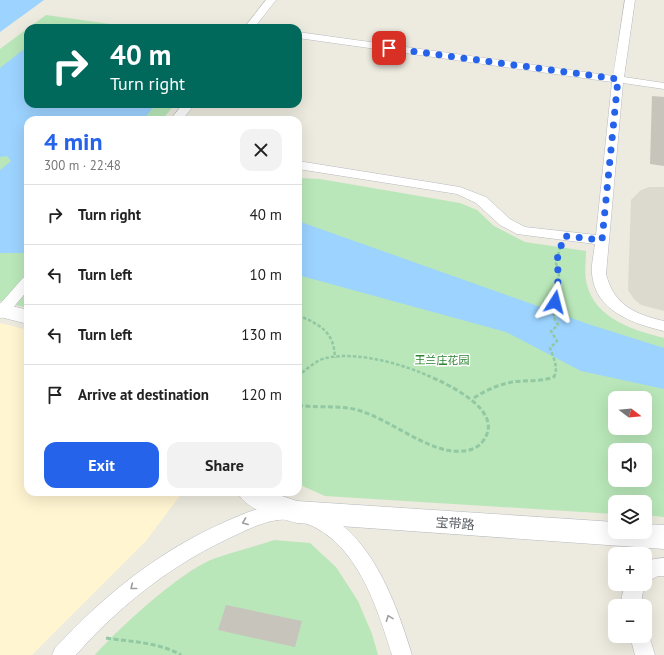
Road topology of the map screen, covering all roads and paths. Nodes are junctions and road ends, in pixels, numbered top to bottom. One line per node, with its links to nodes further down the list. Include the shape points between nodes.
1 (271, 0): 3 (street)
2 (630, 0): 5 (street)
3 (252, 24)
4 (302, 36): 5 (street)
5 (618, 79): 6 (street); 11 (street)
6 (664, 86)
7 (186, 108): 8 (street)
8 (179, 116)
9 (302, 166): 10 (street, via 460,191 481,200 514,228)
10 (564, 236): 11 (street); 19 (path, via 556,263 559,274 555,302 560,309 553,316 558,325 551,331 557,341 550,348 557,371 555,376 550,379 500,384 486,389)
11 (602, 240): 16 (street, via 599,274 601,286 607,297 626,314)
12 (24, 285): 13 (street)
13 (0, 311): 14 (street)
14 (24, 316)
15 (302, 317): 17 (path, via 323,328 332,338)
16 (664, 326)
17 (335, 358): 18 (path, via 326,358); 20 (path, via 381,361 418,371 451,386 478,405 486,417 486,441 469,452 455,452 437,448 398,427 351,408)
18 (302, 373)
19 (474, 398)
20 (302, 405)
21 (256, 496): 22 (street, 宝带路, via 265,502)
22 (297, 512): 23 (street, 宝带路); 26 (street, one-way to 26, via 268,514 232,527 207,540 154,571 122,596); 30 (street, one-way to 22, via 385,608 362,560 349,543 335,531)
23 (664, 537)
24 (664, 567): 25 (street)
25 (652, 569)
26 (87, 629): 28 (street); 29 (path, via 104,637 163,647)
27 (642, 643): 31 (street)
28 (62, 655)
29 (181, 655)
30 (402, 655)
31 (645, 655)

